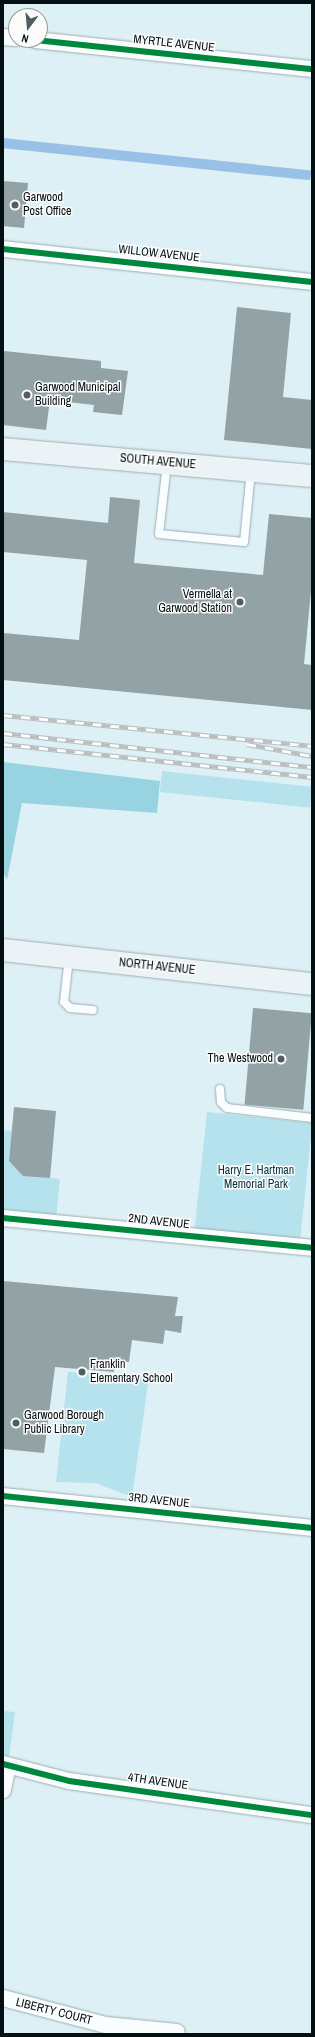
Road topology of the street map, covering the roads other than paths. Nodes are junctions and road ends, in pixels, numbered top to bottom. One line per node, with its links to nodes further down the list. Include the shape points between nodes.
1 (48, 41): 2 (street, MYRTLE AVENUE)
2 (312, 69)
3 (3, 249): 4 (street, WILLOW AVENUE)
4 (312, 282)
5 (3, 449): 6 (main road, SOUTH AVENUE)
6 (167, 463): 7 (main road, SOUTH AVENUE); 7 (lane, via 160,534 244,542)
7 (251, 471): 8 (main road, SOUTH AVENUE)
8 (312, 476)
9 (3, 950): 10 (main road, NORTH AVENUE)
10 (69, 958): 11 (main road, NORTH AVENUE); 12 (lane, via 64,1002 70,1008)
11 (312, 984)
12 (93, 1010)
13 (220, 1089): 14 (lane, via 221,1102 227,1108)
14 (312, 1118)
15 (3, 1218): 16 (street, 2ND AVENUE)
16 (312, 1248)
17 (3, 1496): 18 (street, 3RD AVENUE)
18 (312, 1528)
19 (5, 1765): 20 (street); 21 (street, 4TH AVENUE, via 69,1781)
20 (3, 1790)
21 (312, 1815)
22 (3, 1998): 23 (street, LIBERTY COURT, via 106,2025)
23 (177, 2032)

